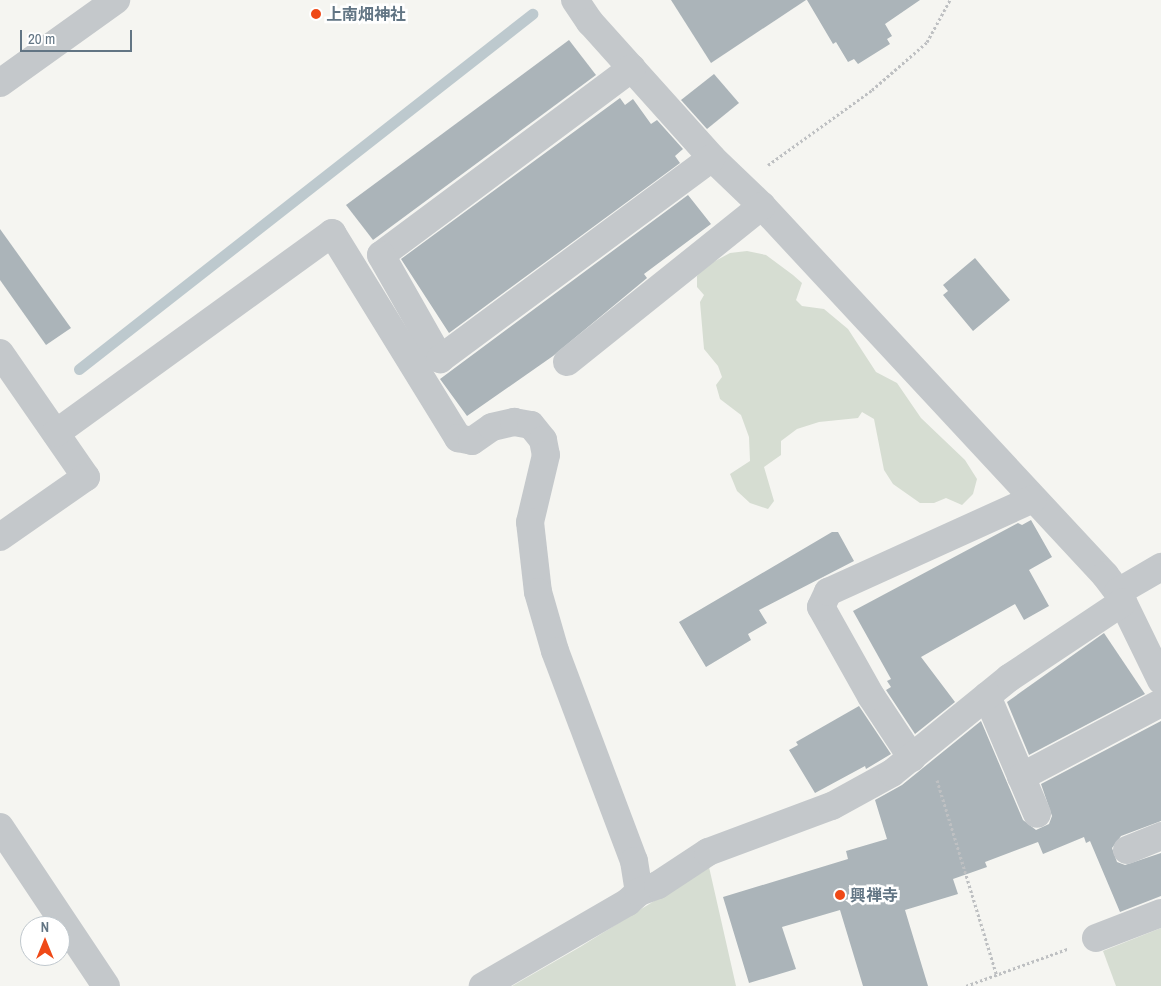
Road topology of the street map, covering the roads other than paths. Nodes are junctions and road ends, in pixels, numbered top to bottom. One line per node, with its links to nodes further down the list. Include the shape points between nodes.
1 (116, 0): 4 (street)
2 (575, 0): 3 (street, via 590,22)
3 (632, 68): 5 (street); 5 (street, via 381,255 440,359)
4 (0, 83)
5 (712, 158): 6 (street)
6 (762, 206): 8 (street); 10 (street)
7 (0, 353): 9 (street)
8 (567, 362)
9 (56, 434): 11 (street, via 86,477); 23 (street, via 332,233 458,438 472,441 492,427 514,422 531,425 543,440 546,455 530,522 538,592 555,651 634,861)
10 (1033, 499): 13 (street); 17 (street, via 828,592 821,606 870,696)
11 (0, 537)
12 (1161, 567): 13 (street)
13 (1120, 597): 14 (street); 15 (street)
14 (1161, 680)
15 (987, 696): 17 (street); 18 (street)
16 (1161, 703): 18 (street)
17 (919, 752): 23 (street, via 892,773 832,806 708,852 658,885)
18 (1021, 776): 19 (street)
19 (1037, 814)
20 (0, 827): 26 (street)
21 (1161, 836): 22 (street)
22 (1127, 850)
23 (639, 892): 27 (street, via 628,902)
24 (1161, 913): 25 (street)
25 (1096, 938)
26 (106, 986)
27 (483, 986)

